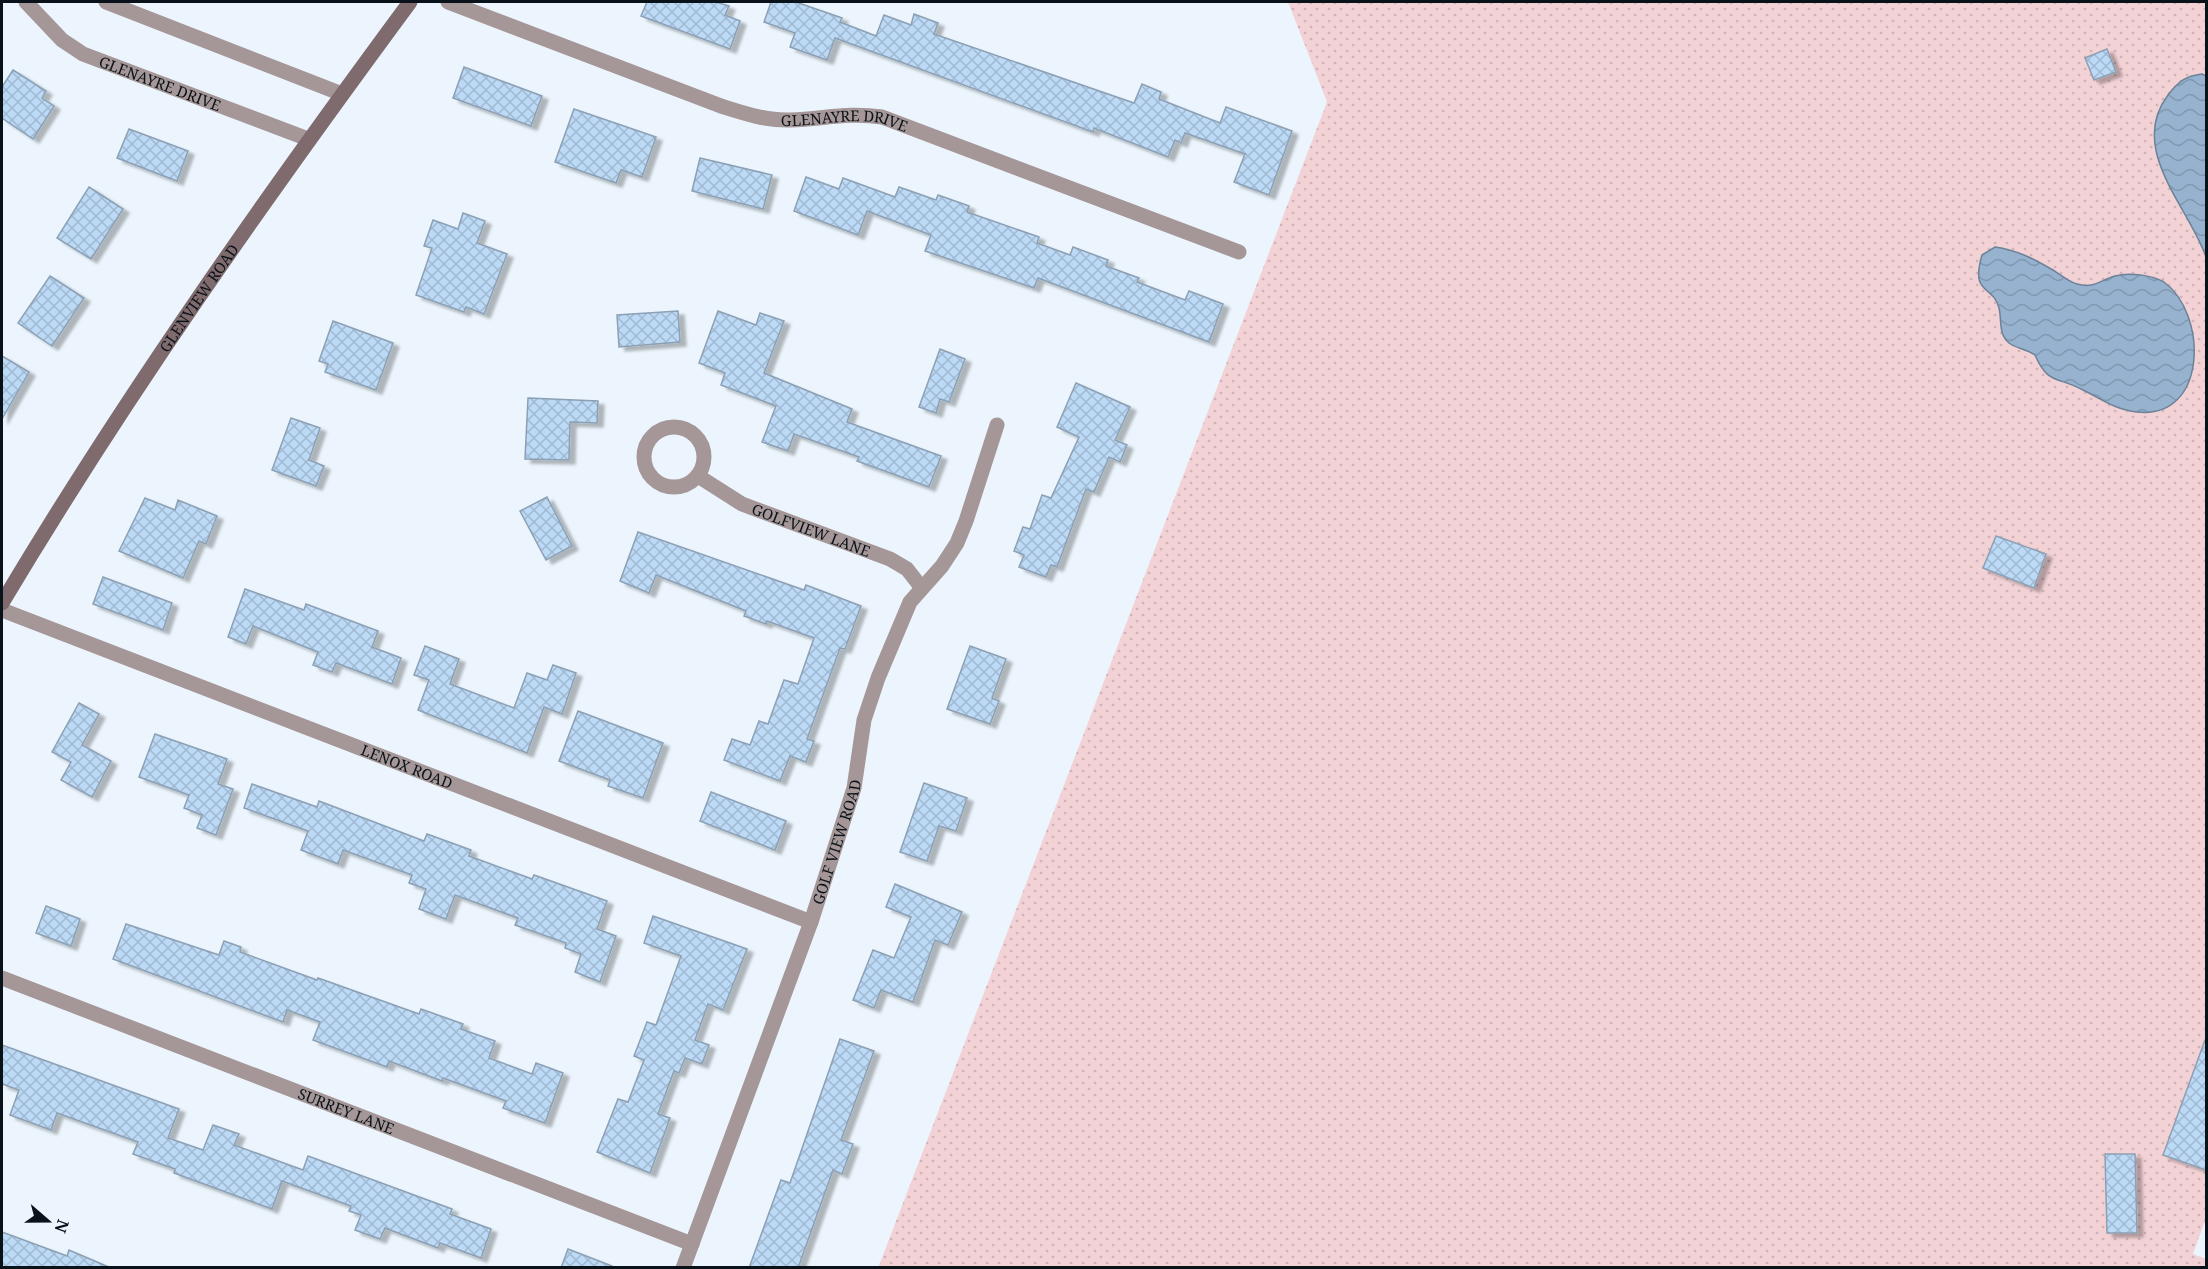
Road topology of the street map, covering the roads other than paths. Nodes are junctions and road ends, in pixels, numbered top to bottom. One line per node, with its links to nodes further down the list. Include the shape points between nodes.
1 (106, 2): 5 (street)
2 (410, 2): 5 (main road, GLENVIEW ROAD)
3 (448, 2): 7 (street, GLENAYRE DRIVE, via 759,117 789,120 854,113 882,117)
4 (30, 3): 6 (street, GLENAYRE DRIVE, via 62,40 83,54)
5 (342, 93): 6 (main road, GLENVIEW ROAD)
6 (308, 139): 11 (main road, GLENVIEW ROAD, via 145,375)
7 (1239, 252)
8 (997, 425): 10 (street, GOLF VIEW ROAD, via 957,543)
9 (698, 476): 9 (street, via 704,456 692,433 679,427 667,428 650,438 644,460 655,481 680,487); 10 (street, GOLFVIEW LANE, via 742,504 890,559 907,569)
10 (921, 587): 13 (street, GOLF VIEW ROAD, via 899,621 864,720 854,788)
11 (2, 603)
12 (2, 610): 13 (street, LENOX ROAD)
13 (811, 922): 15 (street, GOLF VIEW ROAD)
14 (2, 978): 15 (street, SURREY LANE)
15 (692, 1244): 16 (street, GOLF VIEW ROAD)
16 (683, 1268)

